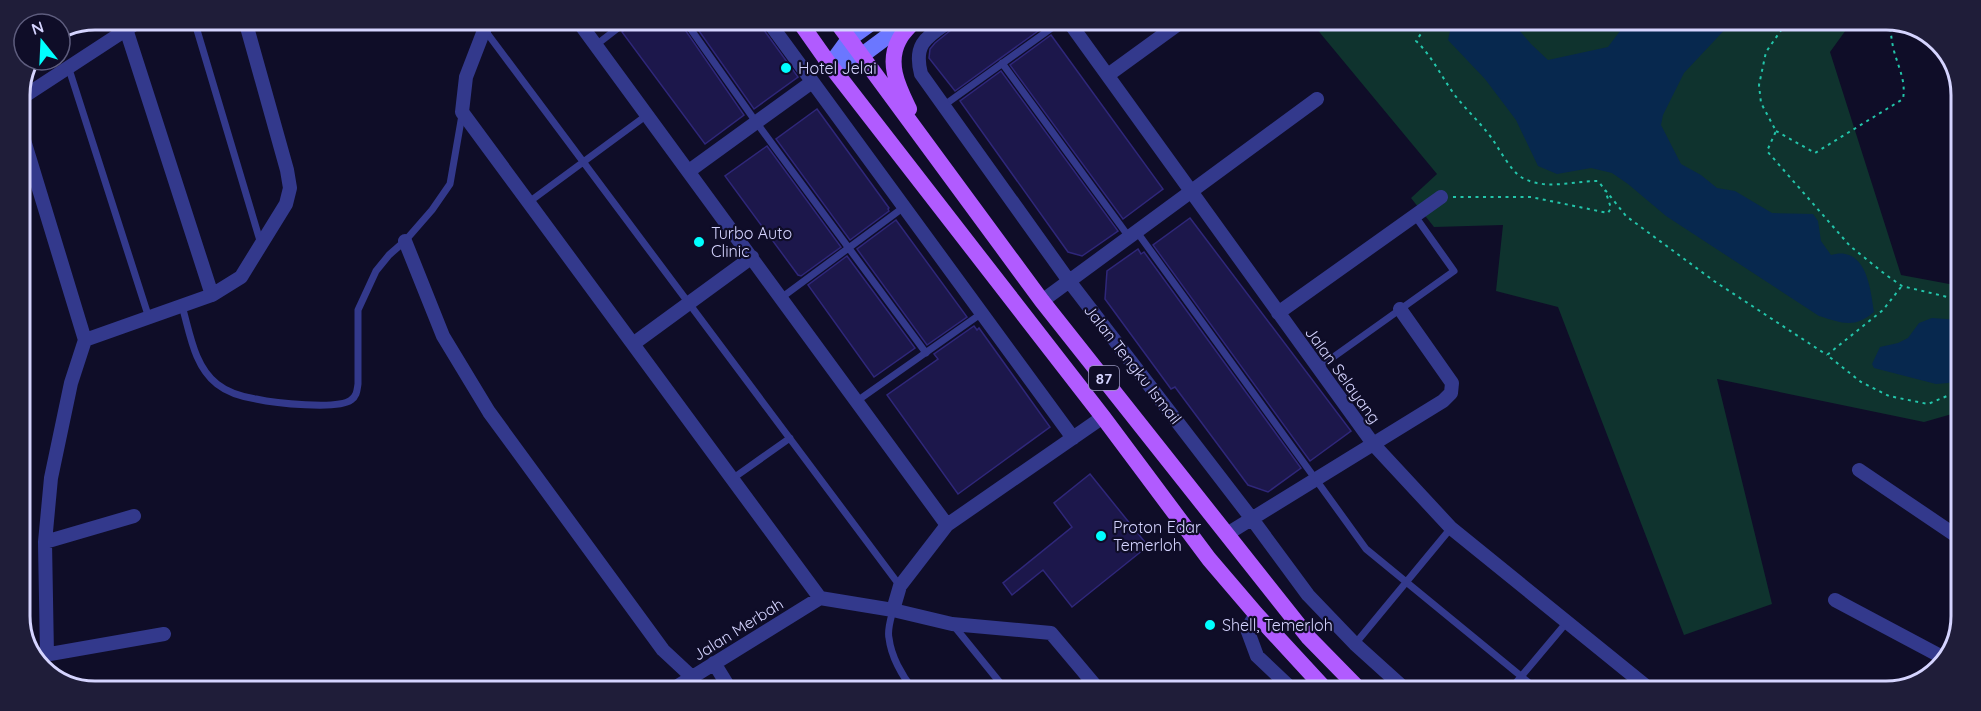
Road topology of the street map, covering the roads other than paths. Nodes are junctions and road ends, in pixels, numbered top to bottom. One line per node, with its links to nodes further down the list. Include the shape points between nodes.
1 (124, 30): 24 (street)
2 (126, 30): 53 (street)
3 (197, 30): 49 (lane)
4 (248, 30): 49 (street, via 290,188 286,204)
5 (484, 30): 33 (street, via 466,77)
6 (490, 30): 38 (lane)
7 (585, 30): 21 (street)
8 (615, 30): 21 (lane)
9 (691, 30): 35 (lane)
10 (774, 30): 29 (street)
11 (806, 30): 25 (main road, 87)
12 (842, 30): 20 (main road, Jalan Tengku Ismail / 87)
13 (862, 30): 20 (main road)
14 (896, 30): 22 (main road)
15 (906, 30): 36 (main road, via 893,53 893,65 896,81)
16 (938, 30): 32 (street, Jalan Tengku Ismail, via 924,40 918,53 921,74)
17 (1049, 30): 23 (lane)
18 (1076, 30): 28 (street, Jalan Selayang)
19 (1170, 30): 28 (street)
20 (849, 39): 22 (main road, Jalan Tengku Ismail / 87); 25 (main road)
21 (596, 45): 34 (street)
22 (861, 56): 25 (main road); 36 (main road, Jalan Tengku Ismail / 87)
23 (1002, 63): 32 (lane); 47 (lane)
24 (72, 64)
25 (830, 65): 45 (main road, 87)
26 (60, 72): 30 (street)
27 (71, 72): 61 (lane)
28 (1108, 75): 40 (street, Jalan Selayang)
29 (812, 82): 35 (street); 44 (street)
30 (30, 92)
31 (1317, 99): 40 (street)
32 (943, 106): 52 (street, Jalan Tengku Ismail)
33 (462, 112): 43 (street); 48 (lane, via 450,184)
34 (647, 115): 38 (lane); 39 (street)
35 (756, 122): 39 (street); 50 (lane)
36 (926, 145): 42 (main road, Jalan Tengku Ismail / 87)
37 (30, 160): 62 (street)
38 (584, 162): 43 (lane); 56 (lane)
39 (689, 171): 51 (street)
40 (1191, 191): 47 (street); 59 (street, Jalan Selayang)
41 (1441, 197): 46 (street)
42 (965, 198): 45 (main road); 55 (main road, Jalan Tengku Ismail / 87)
43 (529, 202): 63 (street)
44 (904, 207): 50 (lane); 60 (street)
45 (944, 214): 67 (main road, 87)
46 (1415, 216): 58 (lane, via 1454,271); 59 (street)
47 (1133, 234): 52 (street); 73 (lane)
48 (405, 241): 57 (lane, via 376,271 358,310 358,384 351,401 331,406 256,399 218,385 204,371 196,354); 96 (street, via 443,336 489,412 663,650)
49 (262, 245): 53 (street, via 241,277)
50 (849, 248): 54 (lane); 64 (lane)
51 (752, 257): 54 (street); 56 (street)
52 (1069, 281): 55 (street); 75 (street, Jalan Tengku Ismail)
53 (212, 295): 57 (street)
54 (781, 298): 66 (street)
55 (1042, 301): 79 (main road, Jalan Tengku Ismail / 87)
56 (689, 303): 63 (street); 68 (lane)
57 (182, 306): 61 (street)
58 (1401, 309): 65 (lane); 70 (street, via 1452,383 1451,393)
59 (1278, 312): 65 (street, Jalan Selayang)
60 (982, 314): 64 (lane); 69 (street)
61 (149, 318): 62 (street)
62 (85, 340): 80 (street, via 71,383 51,478)
63 (633, 344): 72 (street)
64 (926, 353): 66 (lane)
65 (1318, 368): 70 (street, Jalan Selayang)
66 (857, 401): 76 (street)
67 (1102, 417): 69 (street); 86 (main road, 87, via 1209,560)
68 (789, 438): 72 (lane); 82 (lane)
69 (1073, 438): 76 (street)
70 (1374, 445): 73 (street); 77 (street, Jalan Selayang)
71 (1860, 470): 78 (street)
72 (732, 479): 83 (street)
73 (1315, 480): 75 (street); 81 (lane, via 1366,549)
74 (134, 516): 80 (street)
75 (1252, 519): 79 (street); 90 (street, Jalan Tengku Ismail, via 1308,595)
76 (947, 525): 82 (street)
77 (1451, 528): 81 (lane); 87 (street, Jalan Selayang)
78 (1951, 532)
79 (1227, 534): 104 (main road, Jalan Tengku Ismail / 87, via 1309,638)
80 (45, 542): 91 (street)
81 (1406, 582): 90 (lane); 95 (lane)
82 (900, 586): 85 (street)
83 (820, 598): 85 (street); 94 (street, Jalan Merbah)
84 (1835, 600): 92 (street)
85 (893, 610): 88 (street); 99 (lane, via 888,637)
86 (1256, 614): 102 (street, via 1247,629 1257,656); 103 (main road, 87)
87 (1567, 622): 95 (lane); 108 (street, Jalan Selayang)
88 (952, 624): 100 (lane); 101 (street, via 1051,633)
89 (164, 634): 93 (street)
90 (1355, 644): 105 (street, Jalan Tengku Ismail)
91 (40, 651)
92 (1938, 655)
93 (43, 656)
94 (714, 663): 96 (street, Jalan Merbah); 98 (street)
95 (1521, 676): 106 (lane); 107 (lane)
96 (692, 677): 97 (street, Jalan Merbah)
97 (686, 681)
98 (725, 681)
99 (906, 681)
100 (999, 681)
101 (1091, 681)
102 (1283, 681)
103 (1318, 681)
104 (1351, 681)
105 (1396, 681)
106 (1517, 681)
107 (1527, 681)
108 (1640, 681)

